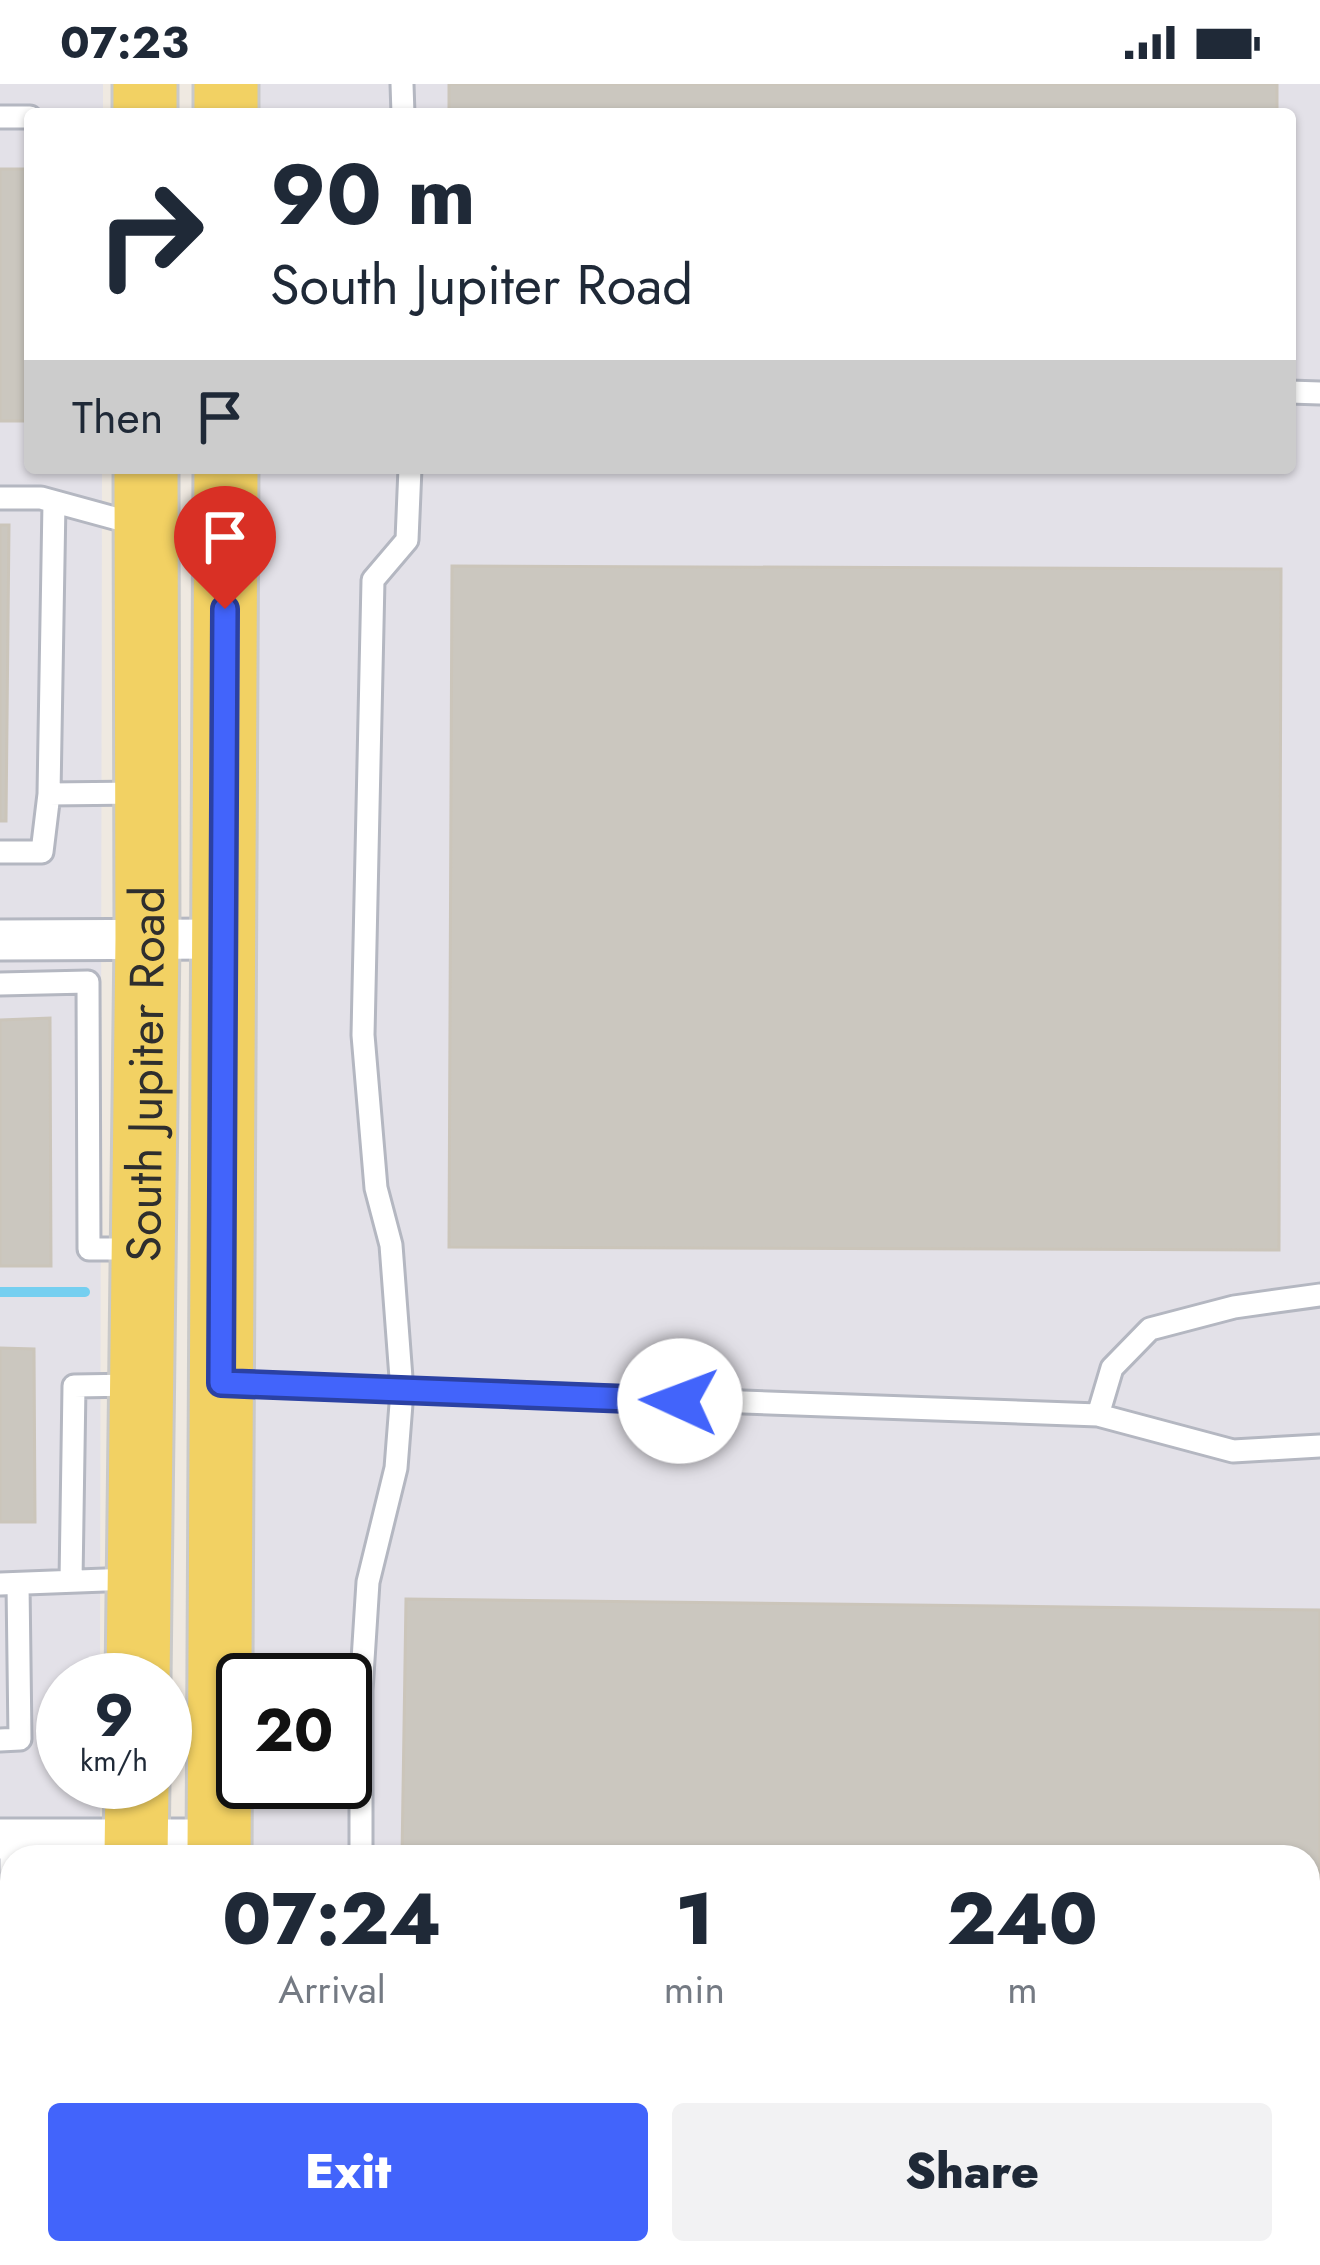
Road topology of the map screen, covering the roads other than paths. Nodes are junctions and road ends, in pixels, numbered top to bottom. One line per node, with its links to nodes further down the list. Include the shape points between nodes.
1 (410, 474): 17 (lane, via 407,540 373,580 363,1035)
2 (0, 497): 5 (lane)
3 (146, 497): 4 (main road); 5 (lane); 6 (main road, South Jupiter Road)
4 (226, 498): 10 (main road, South Jupiter Road)
5 (54, 502): 7 (lane)
6 (148, 793): 7 (lane); 9 (main road, South Jupiter Road)
7 (49, 794): 8 (lane, via 42,852)
8 (0, 852)
9 (148, 939): 10 (street); 11 (street); 13 (main road, South Jupiter Road)
10 (223, 939): 15 (main road, South Jupiter Road)
11 (0, 940)
12 (0, 984): 13 (lane, via 88,982)
13 (118, 1056): 16 (main road, South Jupiter Road, via 144,1249)
14 (1320, 1295): 18 (lane, via 1150,1329 1112,1368)
15 (221, 1383): 16 (main road); 17 (lane); 28 (main road, South Jupiter Road)
16 (142, 1385): 20 (main road, South Jupiter Road); 21 (lane, via 74,1386)
17 (402, 1391): 18 (lane); 29 (lane, via 396,1468 368,1582)
18 (1098, 1415): 19 (lane, via 1233,1451)
19 (1320, 1446)
20 (139, 1579): 21 (lane); 23 (main road, South Jupiter Road)
21 (71, 1581): 22 (lane)
22 (9, 1584): 24 (lane, via 20,1739)
23 (138, 1653)
24 (0, 1740)
25 (136, 1826): 26 (street); 27 (street)
26 (6, 1839)
27 (208, 1845)
28 (219, 1845)
29 (361, 1845)

